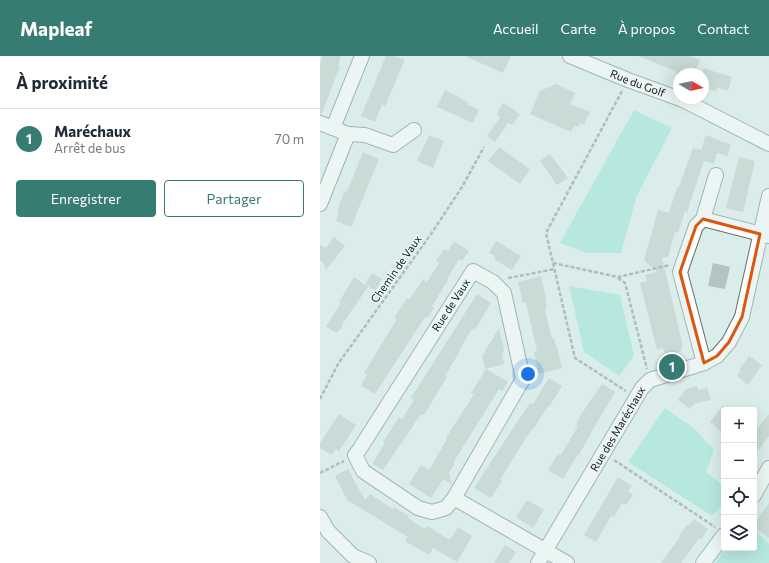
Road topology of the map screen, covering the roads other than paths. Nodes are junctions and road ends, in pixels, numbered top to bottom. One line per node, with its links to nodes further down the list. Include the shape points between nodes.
1 (362, 56): 4 (street)
2 (570, 56): 3 (street, Rue du Golf)
3 (593, 61): 7 (street, Rue du Golf, via 628,80 683,100)
4 (327, 126): 6 (street)
5 (414, 130): 6 (street, via 393,145 366,135)
6 (348, 134): 10 (street)
7 (769, 144)
8 (716, 175): 11 (street)
9 (769, 196): 12 (street, Rue des Maréchaux)
10 (320, 204)
11 (703, 220): 12 (street); 13 (street, via 696,226 680,272)
12 (764, 235): 13 (street, Rue des Maréchaux, via 742,317 729,342 717,356)
13 (704, 362): 19 (street, Rue des Maréchaux, via 650,380 642,388)
14 (769, 468): 15 (street)
15 (757, 490)
16 (454, 498): 16 (street, Rue de Vaux, via 524,379 504,293 493,282 472,271 355,455 364,471 418,508 432,512 446,508); 19 (street)
17 (320, 517): 20 (street, via 328,531 353,556)
18 (721, 532): 23 (street)
19 (546, 550): 21 (street, Rue des Maréchaux); 22 (street)
20 (369, 563)
21 (538, 563)
22 (567, 563)
23 (703, 563)

